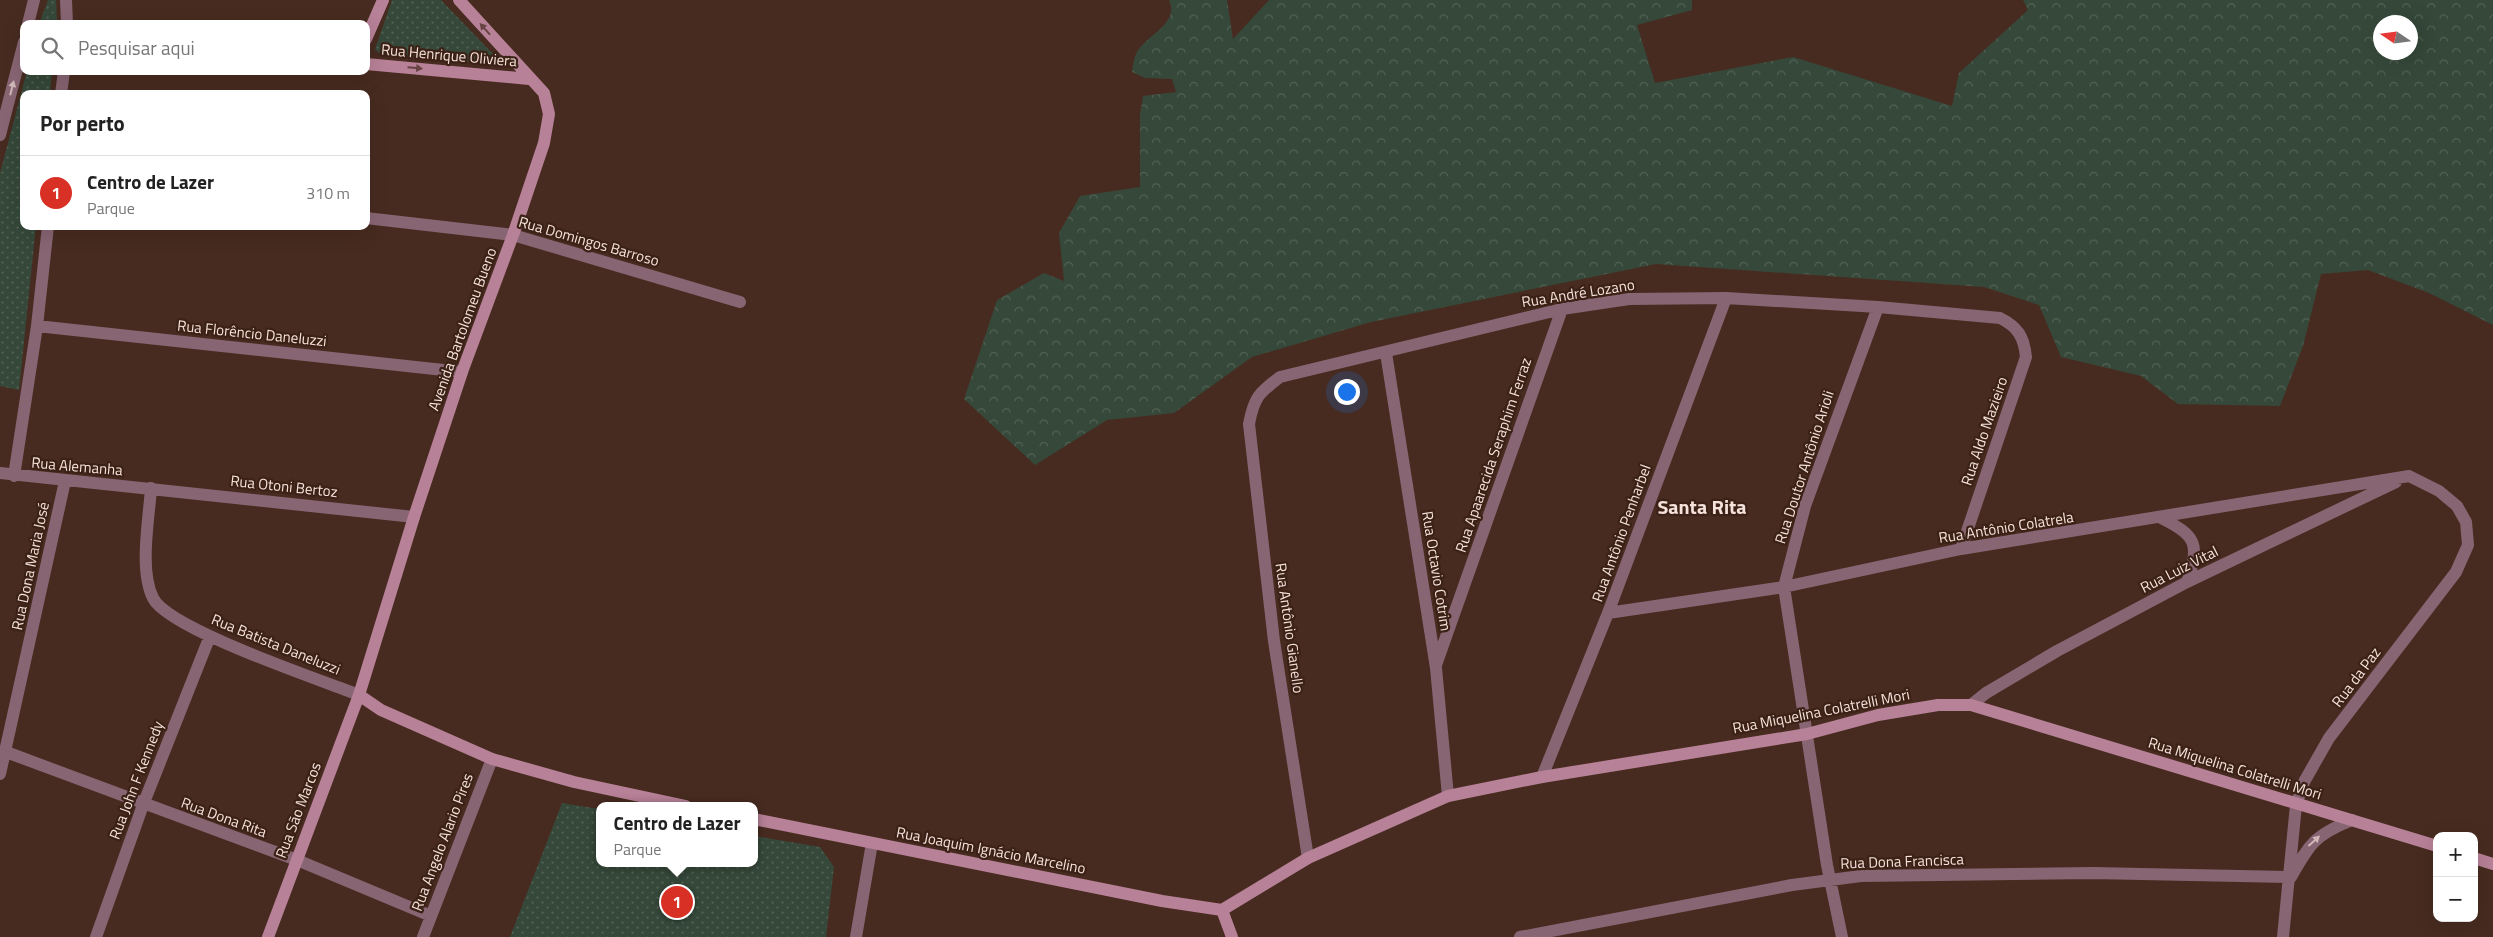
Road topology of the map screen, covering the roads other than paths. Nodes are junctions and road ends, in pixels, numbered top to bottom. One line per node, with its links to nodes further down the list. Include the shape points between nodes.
1 (34, 0): 5 (street)
2 (66, 0): 6 (street)
3 (382, 0): 7 (street)
4 (459, 0): 11 (street, Avenida Bartolomeu Bueno, one-way to 4)
5 (29, 20)
6 (67, 20)
7 (370, 29)
8 (20, 58): 13 (street, one-way to 8)
9 (370, 64): 11 (street, Rua Henrique Oliviera, one-way to 11)
10 (64, 75): 12 (street)
11 (529, 79): 16 (street, Avenida Bartolomeu Bueno, via 544,94 549,114 544,143)
12 (62, 90)
13 (0, 135)
14 (370, 218): 16 (street, Rua Domingos Barroso)
15 (48, 230): 22 (street)
16 (513, 235): 18 (street, Rua Domingos Barroso); 24 (street, Avenida Bartolomeu Bueno)
17 (1726, 298): 19 (street, Rua André Lozano); 20 (street, Rua André Lozano, via 1629,299); 36 (street, Rua Antônio Penharbel)
18 (740, 302)
19 (1878, 307): 21 (street, Rua André Lozano, via 2000,318); 35 (street, Rua Doutor Antônio Arioli, via 1805,506)
20 (1562, 309): 23 (street, Rua André Lozano); 38 (street, Rua Apaarecida Seraphim Ferraz)
21 (2014, 324): 33 (street, Rua Aldo Mazieiro, via 2024,339 2026,357)
22 (37, 326): 24 (street, Rua Florêncio Daneluzzi); 27 (street)
23 (1386, 353): 25 (street, Rua André Lozano, via 1280,378 1264,389); 38 (street, Rua Octavio Cotrim)
24 (462, 372): 31 (street, Avenida Bartolomeu Bueno)
25 (1253, 403): 54 (street, Rua Antônio Gianello, via 1249,424 1274,642)
26 (0, 473): 27 (street, Rua Alemanha)
27 (14, 476): 29 (street, Rua Alemanha)
28 (2409, 476): 32 (street, Rua Antônio Colatrela); 34 (street, Rua Luiz Vital); 49 (street, Rua da Paz, via 2439,490 2457,506 2466,522 2468,545 2456,572 2329,738 2304,782)
29 (65, 481): 30 (street, Rua Alemanha); 42 (street, Rua Dona Maria José)
30 (151, 488): 31 (street, Rua Otoni Bertoz); 37 (street, Rua Batista Daneluzzi, via 146,556 154,600 172,618)
31 (414, 516): 39 (street, Avenida Bartolomeu Bueno)
32 (2161, 518): 33 (street, Rua Antônio Colatrela); 34 (street, via 2182,529 2193,542 2195,559)
33 (1961, 549): 35 (street, Rua Antônio Colatrela)
34 (2187, 582): 40 (street, Rua Luiz Vital, via 2057,651)
35 (1784, 587): 36 (street, Rua Antônio Colatrela); 41 (street, Rua Doutor Antônio Arioli)
36 (1608, 613): 45 (street, Rua Antônio Penharbel)
37 (210, 636): 39 (street, Rua Batista Daneluzzi); 48 (street, Rua John F Kennedy)
38 (1436, 668): 46 (street, Rua Octavio Cotrim)
39 (359, 695): 43 (street, Rua Batista Daneluzzi, via 381,710); 56 (street, Rua São Marcos)
40 (1971, 705): 41 (street, Rua Miquelina Colatrelli Mori, via 1938,705 1878,715); 49 (street, Rua Miquelina Colatrelli Mori)
41 (1807, 734): 45 (street, Rua Miquelina Colatrelli Mori); 59 (street, Rua Doutor Antônio Arioli)
42 (6, 752): 44 (street, Rua Dona Maria José); 48 (street, Rua Dona Rita)
43 (492, 759): 47 (street, via 574,782); 61 (street, Rua Angelo Alario Pires)
44 (0, 774)
45 (1542, 777): 46 (street, Rua Miquelina Colatrelli Mori)
46 (1448, 796): 54 (street, Rua Miquelina Colatrelli Mori)
47 (667, 802)
48 (143, 805): 56 (street, Rua Dona Rita); 62 (street, Rua John F Kennedy)
49 (2296, 805): 51 (street, Rua Miquelina Colatrelli Mori); 58 (street, Rua da Paz)
50 (758, 820): 52 (street, Rua Joaquim Ignácio Marcelino)
51 (2352, 820): 53 (street, Rua Miquelina Colatrelli Mori); 58 (street, one-way to 51, via 2308,847 2325,831)
52 (872, 842): 60 (street, Rua Joaquim Ignácio Marcelino, via 1162,901); 65 (street)
53 (2433, 845)
54 (1308, 858): 60 (street, Rua Miquelina Colatrelli Mori)
55 (2478, 859): 57 (street)
56 (297, 860): 61 (street, Rua Dona Rita); 63 (street, Rua São Marcos)
57 (2493, 864)
58 (2291, 877): 59 (street, Rua Dona Francisca, via 1906,874); 69 (street, Rua da Paz)
59 (1830, 880): 67 (street, Rua Dona Francisca); 68 (street, Rua Doutor Antônio Arioli)
60 (1222, 910): 66 (street)
61 (431, 916): 64 (street, Rua Angelo Alario Pires)
62 (96, 937)
63 (268, 937)
64 (423, 937)
65 (856, 937)
66 (1232, 937)
67 (1520, 937)
68 (1842, 937)
69 (2283, 937)

